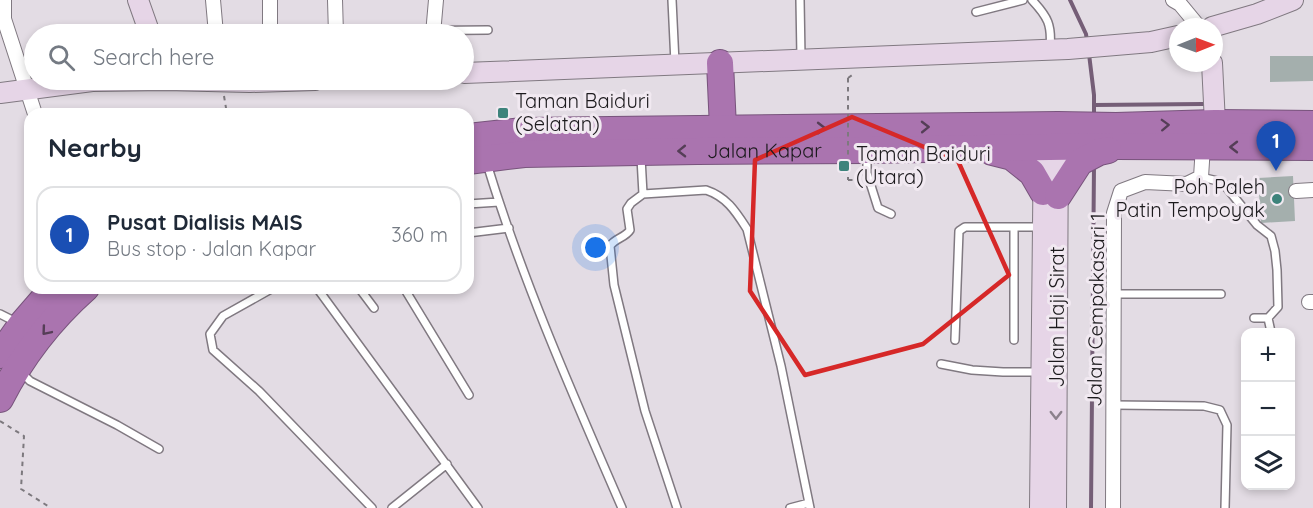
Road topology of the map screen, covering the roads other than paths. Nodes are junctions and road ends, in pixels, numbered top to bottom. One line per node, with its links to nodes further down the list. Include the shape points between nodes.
1 (4, 0): 31 (street, via 4,19)
2 (138, 0): 16 (street)
3 (213, 0): 17 (street)
4 (270, 0): 18 (street)
5 (335, 0): 19 (street)
6 (436, 0): 20 (street)
7 (672, 0): 27 (lane)
8 (800, 0): 26 (lane)
9 (1023, 0): 14 (lane)
10 (1032, 0): 25 (lane, via 1040,8)
11 (1293, 0): 13 (street)
12 (1177, 1): 15 (street)
13 (1274, 4): 21 (street, via 1257,14)
14 (976, 12)
15 (1191, 18)
16 (146, 24)
17 (215, 24)
18 (270, 24)
19 (336, 24)
20 (434, 24)
21 (1223, 24)
22 (488, 30): 23 (lane)
23 (474, 31)
24 (1169, 38): 25 (street)
25 (1059, 50): 26 (street)
26 (801, 60): 29 (street)
27 (675, 65): 29 (street); 30 (street)
28 (1212, 72): 36 (street)
29 (720, 73): 35 (highway)
30 (474, 74)
31 (24, 81)
32 (27, 90): 33 (street); 34 (street)
33 (1, 91)
34 (33, 108)
35 (722, 119): 38 (highway, Jalan Kapar); 39 (highway, Jalan Kapar, one-way to 39)
36 (1215, 123): 37 (highway, Jalan Kapar); 40 (highway, Jalan Kapar, one-way to 36)
37 (1313, 124)
38 (474, 136)
39 (867, 139): 40 (highway, Jalan Kapar, one-way to 40); 43 (highway, Jalan Kapar); 44 (highway, Jalan Kapar, one-way to 44); 53 (lane, via 867,173 874,197 878,208)
40 (1081, 141): 41 (highway, Jalan Kapar); 43 (highway, Jalan Kapar); 50 (highway); 50 (street, Jalan Haji Sirat)
41 (1203, 146): 42 (highway, Jalan Kapar, one-way to 41); 46 (street)
42 (1313, 147)
43 (974, 148): 50 (highway, via 1012,157)
44 (641, 152): 45 (highway, Jalan Kapar, via 524,154); 49 (lane)
45 (477, 160): 51 (lane)
46 (1201, 177): 64 (street, Jalan Cempakasari 1, via 1186,184 1145,182 1121,191 1114,213); 68 (lane, via 1222,182 1271,236 1278,307)
47 (1313, 190): 48 (street)
48 (1296, 192)
49 (643, 194): 81 (lane, via 706,190 716,193 736,211 747,229 781,366); 86 (lane, via 627,209 630,230 610,246 614,285 645,411)
50 (1050, 194): 55 (street, Jalan Haji Sirat); 89 (street, Jalan Haji Sirat, one-way to 89)
51 (499, 202): 52 (lane); 56 (lane)
52 (474, 204)
53 (891, 214)
54 (1014, 227): 55 (lane); 71 (lane); 72 (lane, via 965,227 958,231)
55 (1043, 227): 75 (street, Jalan Haji Sirat)
56 (509, 228): 57 (lane); 85 (lane, via 550,339)
57 (474, 232)
58 (45, 294): 69 (highway)
59 (79, 294): 73 (highway, one-way to 73)
60 (262, 294): 82 (lane, via 223,316 210,334 213,350 259,391)
61 (321, 294): 80 (lane)
62 (364, 294): 66 (lane)
63 (408, 294): 76 (lane)
64 (1114, 294): 65 (lane); 78 (street, Jalan Cempakasari 1)
65 (1221, 294)
66 (374, 308)
67 (1254, 318): 68 (lane)
68 (1268, 318): 70 (lane)
69 (11, 319): 73 (highway)
70 (1270, 328)
71 (1014, 339)
72 (955, 340)
73 (9, 362): 77 (highway); 79 (lane, via 30,381)
74 (941, 364): 75 (lane, via 972,370)
75 (1042, 372): 88 (street, Jalan Haji Sirat)
76 (468, 395)
77 (0, 399)
78 (1114, 405): 90 (street, Jalan Cempakasari 1); 91 (lane, via 1204,406 1220,410 1227,425)
79 (159, 449)
80 (447, 464): 83 (lane); 84 (lane)
81 (809, 506): 87 (lane)
82 (372, 508)
83 (392, 508)
84 (478, 508)
85 (622, 508)
86 (677, 508)
87 (790, 508)
88 (1040, 508)
89 (1056, 508)
90 (1113, 508)
91 (1225, 508)

